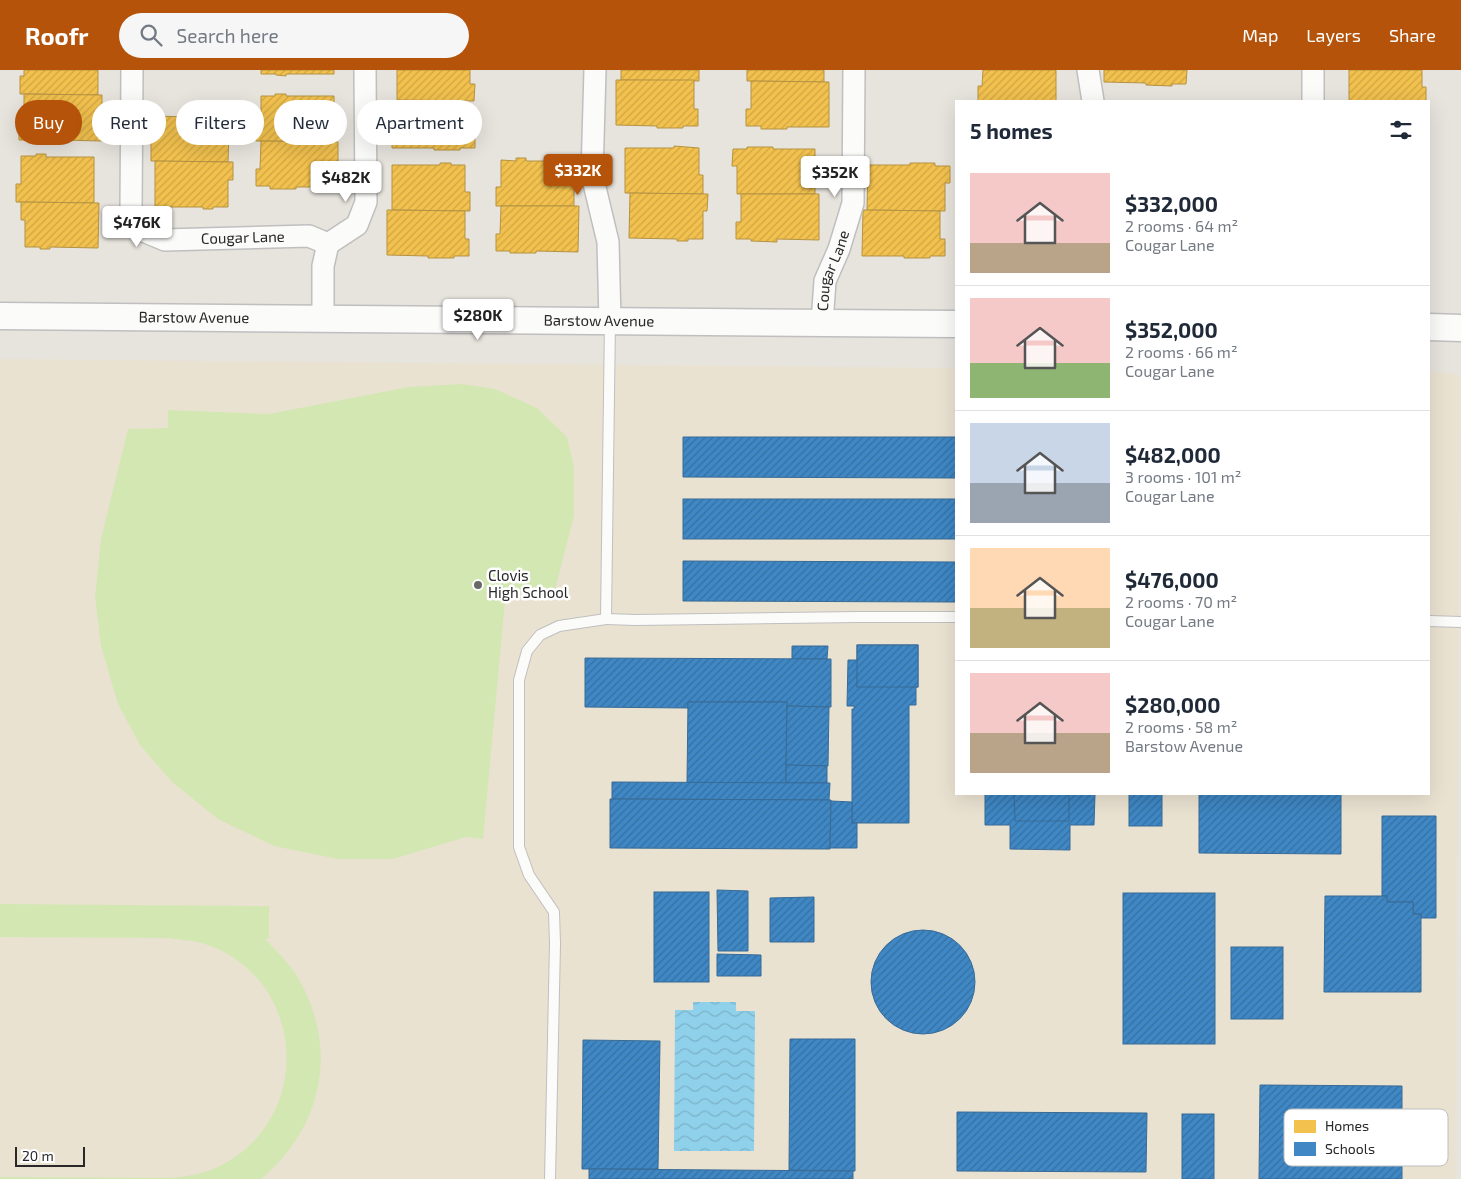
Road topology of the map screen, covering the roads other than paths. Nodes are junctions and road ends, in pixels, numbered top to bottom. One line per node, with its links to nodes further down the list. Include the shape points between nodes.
1 (132, 70): 9 (street, Cougar Lane, via 131,208 141,230 165,240 309,236)
2 (365, 70): 9 (street, via 366,202 357,225)
3 (595, 70): 12 (street, via 592,175 608,242)
4 (854, 70): 13 (street, Cougar Lane, via 853,203 825,281)
5 (1088, 70): 7 (street)
6 (1313, 70): 8 (street)
7 (1093, 100)
8 (1313, 100)
9 (328, 244): 11 (street, via 323,266)
10 (0, 316): 11 (street, Barstow Avenue)
11 (322, 319): 12 (street, Barstow Avenue)
12 (610, 321): 13 (street, Barstow Avenue); 18 (lane)
13 (822, 323): 14 (street, Barstow Avenue)
14 (955, 324)
15 (1430, 327): 16 (street)
16 (1461, 328)
17 (955, 617): 18 (lane)
18 (606, 619): 21 (lane, via 559,626 540,635 527,651 520,680 518,847 529,875 554,912)
19 (1430, 621): 20 (lane)
20 (1461, 622)
21 (550, 1179)

